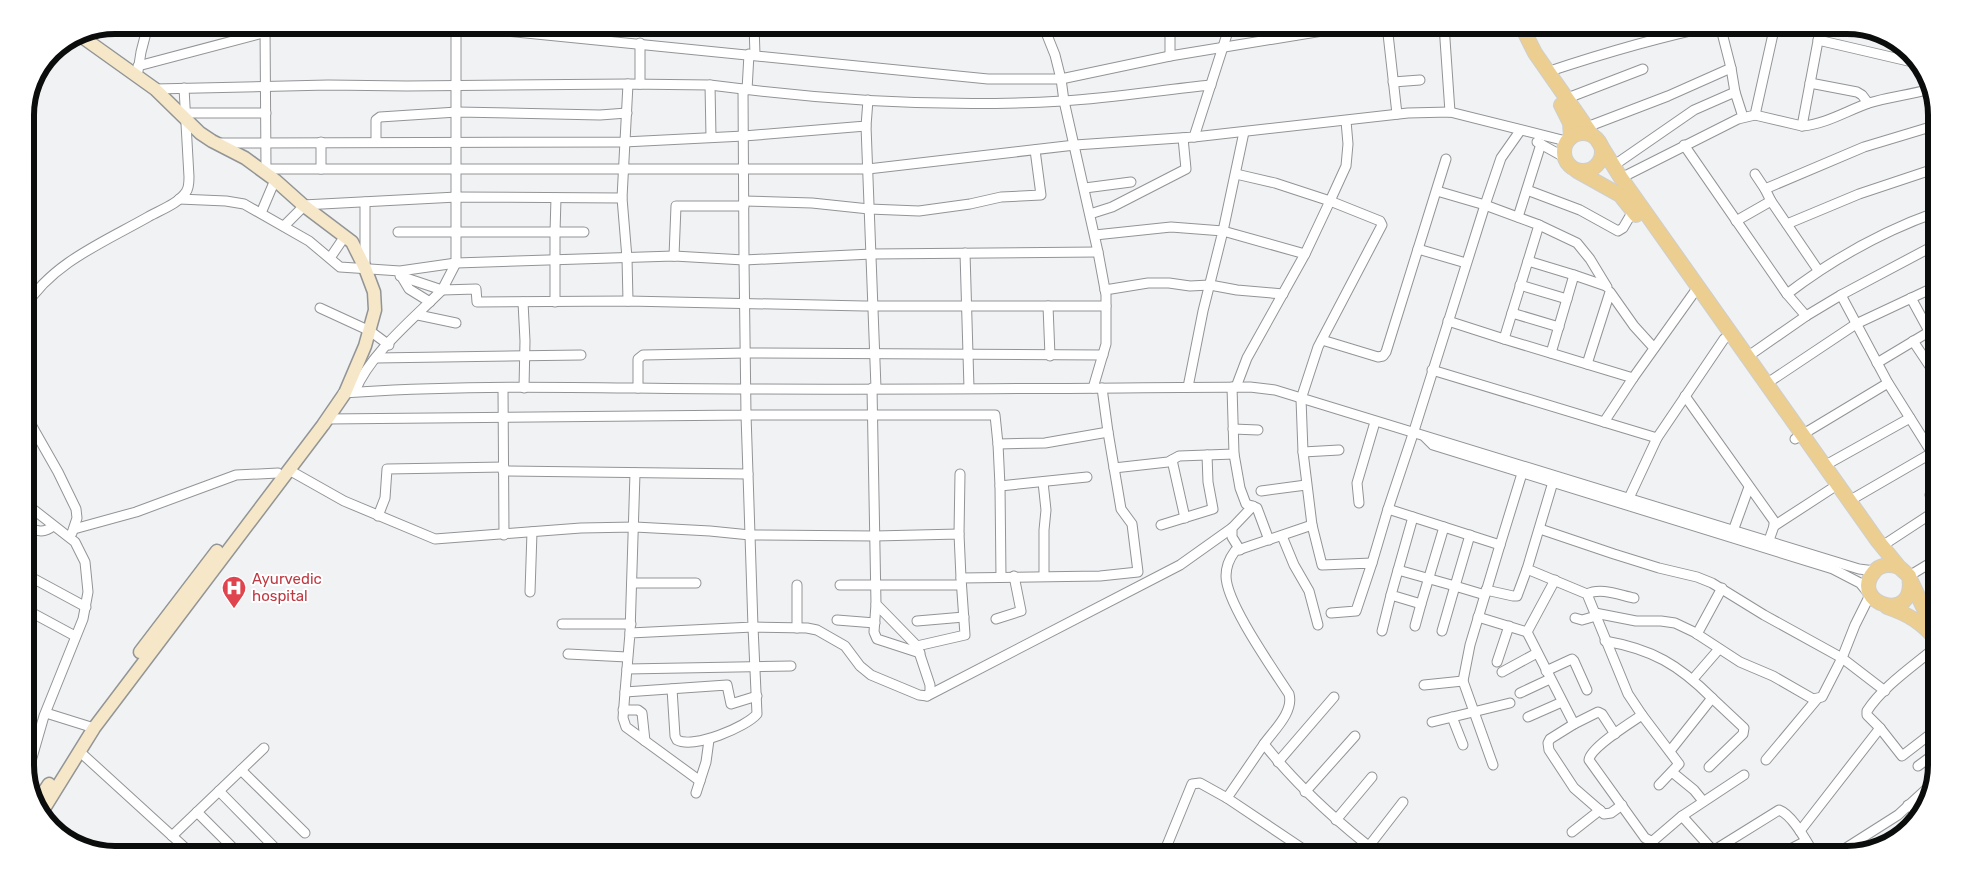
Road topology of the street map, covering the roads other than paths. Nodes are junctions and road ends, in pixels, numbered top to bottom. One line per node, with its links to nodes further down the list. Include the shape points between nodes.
1 (146, 34): 29 (street)
2 (250, 34): 29 (street)
3 (265, 34): 39 (street)
4 (456, 34): 40 (street)
5 (560, 34): 22 (street)
6 (753, 34): 24 (street)
7 (1047, 34): 31 (street)
8 (1170, 34): 25 (street)
9 (1227, 34): 23 (street)
10 (1302, 34): 19 (street)
11 (1389, 34): 33 (street)
12 (1445, 34): 51 (street)
13 (1518, 34): 69 (main road, via 1566,113 1570,123)
14 (1526, 34): 30 (main road)
15 (1671, 34): 30 (street)
16 (1720, 34): 27 (street)
17 (1773, 34): 55 (street)
18 (1819, 34): 21 (street)
19 (1296, 35): 23 (street)
20 (86, 39): 29 (main road)
21 (1818, 40): 26 (street); 34 (street)
22 (640, 43): 24 (street); 36 (street)
23 (1223, 46): 25 (street); 38 (street)
24 (752, 55): 31 (street, via 988,79); 43 (street)
25 (1170, 56): 31 (street)
26 (1906, 61)
27 (1731, 68): 45 (street); 64 (street)
28 (1643, 69): 46 (street)
29 (138, 71): 42 (main road)
30 (1547, 72): 46 (main road)
31 (1062, 79): 48 (street)
32 (1420, 80): 33 (street)
33 (1393, 82): 54 (street)
34 (1810, 83): 49 (street, via 1857,92); 60 (street)
35 (628, 84): 36 (street); 40 (street); 53 (street)
36 (640, 84): 37 (street)
37 (710, 85): 43 (street); 66 (street)
38 (1211, 85): 48 (street); 67 (street)
39 (266, 86): 40 (street); 41 (street); 52 (street)
40 (457, 86): 50 (street)
41 (184, 88): 42 (street); 56 (street)
42 (155, 89): 56 (main road)
43 (745, 89): 47 (street); 65 (street)
44 (1924, 90): 49 (street)
45 (1735, 92): 57 (street); 82 (street, via 1694,110)
46 (1565, 99): 64 (main road)
47 (868, 100): 48 (street, via 948,104); 59 (street)
48 (1064, 101): 77 (street)
49 (1868, 103): 60 (street, via 1817,124)
50 (457, 112): 53 (street); 71 (street, via 377,118); 72 (street)
51 (1450, 112): 54 (street); 62 (street)
52 (266, 113): 56 (street); 75 (street)
53 (627, 113): 73 (street)
54 (1396, 114): 58 (street)
55 (1755, 115): 57 (street); 60 (street)
56 (185, 116): 74 (main road, via 200,133); 103 (street, via 189,177 186,191)
57 (1743, 117): 78 (street)
58 (1346, 121): 63 (street); 104 (street, via 1346,166)
59 (866, 126): 65 (street); 86 (street)
60 (1802, 126)
61 (1928, 128): 99 (street, via 1864,147)
62 (1520, 131): 69 (street); 76 (street); 109 (street, via 1501,158)
63 (1244, 132): 67 (street); 91 (street)
64 (1592, 134): 69 (main road, via 1581,133); 82 (main road); 89 (main road, via 1602,152 1598,164 1589,171)
65 (744, 136): 66 (street); 84 (street)
66 (711, 137): 73 (street)
67 (1194, 137): 68 (street)
68 (1183, 138): 77 (street); 113 (street, via 1186,169 1112,207)
69 (1569, 139): 80 (main road)
70 (321, 142): 71 (street); 75 (street); 85 (street)
71 (376, 142): 72 (street)
72 (457, 142): 73 (street); 83 (street)
73 (624, 142): 88 (street)
74 (216, 143): 75 (street); 87 (main road)
75 (265, 144): 87 (street)
76 (1541, 144): 80 (street); 98 (street)
77 (1075, 145): 79 (street); 96 (street)
78 (1684, 145): 93 (street); 116 (street)
79 (1036, 150): 86 (street); 110 (street, via 1041,195 1001,197 919,210)
80 (1564, 157): 89 (main road)
81 (1446, 159): 97 (street)
82 (1613, 166): 93 (main road)
83 (457, 168): 85 (street); 88 (street); 100 (street)
84 (744, 168): 86 (street); 88 (street); 107 (street)
85 (321, 169): 87 (street)
86 (868, 169): 110 (street)
87 (264, 170): 94 (main road)
88 (625, 170): 102 (street)
89 (1577, 171): 111 (main road, via 1620,195)
90 (1928, 171): 117 (street, via 1859,194)
91 (1236, 174): 104 (street); 124 (street)
92 (1755, 174): 99 (street)
93 (1621, 178): 151 (main road)
94 (275, 180): 108 (main road); 112 (street)
95 (1131, 182): 96 (street)
96 (1084, 188): 113 (street)
97 (1437, 190): 109 (street); 127 (street)
98 (1526, 190): 111 (street, via 1580,210 1618,231); 115 (street)
99 (1765, 190): 105 (street)
100 (457, 197): 101 (street); 106 (street); 120 (street)
101 (556, 198): 102 (street); 122 (street)
102 (622, 198): 135 (street)
103 (179, 199): 112 (street, via 234,202); 152 (street, via 100,243 52,275)
104 (1330, 201): 132 (street); 180 (street, via 1380,221 1382,225)
105 (1772, 201): 116 (street); 117 (street)
106 (365, 202): 108 (street); 141 (street)
107 (744, 203): 110 (street, via 804,202); 133 (street, via 676,206); 137 (street)
108 (304, 205): 119 (street); 125 (main road)
109 (1485, 205): 115 (street); 140 (street)
110 (869, 208): 131 (street)
111 (1633, 211): 151 (main road)
112 (261, 213): 119 (street)
113 (1090, 214): 126 (street)
114 (1928, 215): 142 (street, via 1904,223)
115 (1518, 217): 118 (street)
116 (1736, 221): 154 (street)
117 (1787, 224): 142 (street)
118 (1539, 225): 138 (street); 147 (street, via 1578,243)
119 (284, 226): 134 (street)
120 (457, 231): 121 (street); 122 (street); 139 (street)
121 (398, 232)
122 (555, 232): 123 (street); 136 (street)
123 (584, 232)
124 (1223, 232): 126 (street, via 1171,227); 132 (street); 145 (street)
125 (345, 236): 134 (street); 141 (main road, via 352,242)
126 (1095, 236): 129 (street)
127 (1418, 249): 140 (street); 180 (street, via 1383,356)
128 (1928, 249): 155 (street)
129 (1098, 252): 130 (street); 149 (street)
130 (965, 253): 131 (street); 164 (street)
131 (872, 254): 137 (street); 163 (street)
132 (1305, 254): 153 (street)
133 (674, 256): 135 (street); 137 (street)
134 (330, 258): 141 (street, via 340,267)
135 (627, 258): 136 (street); 158 (street)
136 (556, 260): 139 (street); 161 (street)
137 (744, 260): 162 (street)
138 (1528, 261): 144 (street); 146 (street)
139 (456, 263): 143 (street); 148 (street)
140 (1466, 263): 171 (street)
141 (365, 268): 143 (street); 176 (main road, via 374,292 375,310)
142 (1818, 270): 154 (street)
143 (400, 274): 148 (street); 159 (street, via 409,289)
144 (1574, 275): 147 (street); 157 (street)
145 (1210, 285): 149 (street, via 1148,283); 153 (street); 201 (street)
146 (1520, 286): 157 (street); 168 (street)
147 (1608, 289): 183 (street); 195 (street)
148 (442, 290): 159 (street); 160 (street, via 476,290 477,302)
149 (1105, 290): 166 (street)
150 (1928, 290): 156 (street)
151 (1695, 291): 179 (main road); 183 (street); 192 (main road)
152 (34, 293)
153 (1283, 294): 202 (street)
154 (1787, 294): 170 (street)
155 (1842, 295): 170 (street); 174 (street)
156 (1911, 298): 172 (street); 174 (street)
157 (1567, 299): 175 (street)
158 (628, 301): 161 (street); 162 (street)
159 (430, 302): 169 (street)
160 (523, 302): 161 (street); 189 (street)
161 (555, 302)
162 (745, 303): 163 (street); 184 (street)
163 (874, 306): 164 (street); 186 (street)
164 (967, 306): 165 (street); 187 (street)
165 (1048, 306): 166 (street); 191 (street)
166 (1106, 306): 188 (street, via 1106,344)
167 (320, 308): 176 (street)
168 (1512, 313): 175 (street); 178 (street)
169 (418, 315): 173 (street); 182 (street)
170 (1806, 316): 192 (street)
171 (1448, 321): 178 (street); 197 (street)
172 (1928, 322)
173 (456, 323)
174 (1856, 324): 194 (street); 200 (street)
175 (1558, 327): 185 (street)
176 (370, 331): 182 (street); 210 (main road)
177 (1928, 332): 181 (street)
178 (1504, 339): 185 (street)
179 (1724, 339): 211 (street); 225 (main road)
180 (1322, 340): 212 (street)
181 (1913, 341): 194 (street); 196 (street)
182 (389, 345): 193 (street)
183 (1654, 348): 198 (street)
184 (746, 353): 186 (street); 205 (street, via 640,356); 209 (street)
185 (1551, 353): 195 (street)
186 (875, 355): 187 (street); 206 (street)
187 (968, 355): 191 (street); 207 (street)
188 (1102, 355): 191 (street); 208 (street)
189 (525, 356): 190 (street); 193 (street); 204 (street)
190 (581, 356)
191 (1050, 356)
192 (1747, 357): 200 (main road)
193 (376, 358): 210 (street)
194 (1878, 363): 199 (street)
195 (1587, 364): 198 (street)
196 (1928, 364)
197 (1432, 370): 219 (street); 224 (street)
198 (1634, 378): 219 (street)
199 (1888, 383): 216 (street); 225 (street)
200 (1766, 384): 225 (main road)
201 (1188, 387): 202 (street); 208 (street)
202 (1234, 387): 212 (street, via 1275,390); 220 (street)
203 (504, 388): 204 (street); 210 (street); 215 (street)
204 (524, 388): 205 (street)
205 (638, 388): 209 (street)
206 (874, 388): 207 (street); 209 (street); 214 (street)
207 (969, 388): 208 (street)
208 (1097, 388): 223 (street)
209 (746, 389): 213 (street)
210 (347, 390): 217 (main road); 239 (main road)
211 (1685, 396): 226 (street); 248 (street)
212 (1301, 399): 218 (street); 230 (street)
213 (746, 415): 214 (street); 215 (street); 241 (street)
214 (871, 415): 227 (street, via 995,415); 277 (street)
215 (503, 417): 217 (street); 237 (street)
216 (1910, 418): 228 (street); 235 (street)
217 (328, 419): 239 (main road)
218 (1375, 422): 224 (street); 253 (street, via 1357,483)
219 (1604, 422): 226 (street)
220 (1233, 429): 222 (street); 231 (street)
221 (34, 430): 272 (street, via 76,509)
222 (1258, 430)
223 (1108, 432): 227 (street, via 1045,442); 236 (street)
224 (1414, 434): 238 (street); 255 (street)
225 (1799, 437): 235 (main road); 249 (main road)
226 (1657, 438): 251 (street)
227 (998, 444): 247 (street)
228 (1928, 444)
229 (1339, 450): 230 (street)
230 (1303, 452): 246 (street)
231 (1234, 454): 232 (street); 254 (street, via 1240,488 1246,504)
232 (1207, 455): 234 (street, via 1178,456); 260 (street, via 1213,509)
233 (1928, 455): 252 (street)
234 (1172, 460): 236 (street); 260 (street)
235 (1824, 466): 252 (main road)
236 (1114, 468): 292 (street, via 1121,509 1132,524 1138,572)
237 (504, 469): 240 (street); 257 (street, via 387,469 385,498); 274 (street)
238 (1523, 469): 245 (street); 251 (street); 281 (street)
239 (283, 472): 257 (street); 272 (street, via 236,475); 374 (main road, via 176,603)
240 (635, 473): 241 (street); 265 (street)
241 (748, 474): 275 (street)
242 (960, 474): 273 (street)
243 (1087, 477): 244 (street)
244 (1042, 482): 247 (street); 292 (street, via 1046,510)
245 (1553, 482): 269 (street); 280 (street)
246 (1306, 485): 250 (street); 262 (street)
247 (1000, 486): 290 (street)
248 (1749, 487): 264 (street, via 1774,521); 270 (street)
249 (1831, 489): 264 (street); 288 (main road, via 1876,554)
250 (1261, 491)
251 (1628, 498): 270 (street)
252 (1849, 501): 282 (main road)
253 (1359, 503)
254 (1252, 506): 267 (street); 279 (street, via 1257,508)
255 (1388, 509): 259 (street); 284 (street)
256 (34, 510): 263 (street)
257 (378, 516): 274 (street, via 435,540)
258 (1928, 516): 282 (street)
259 (1413, 517): 266 (street); 287 (street)
260 (1185, 518): 261 (street)
261 (1162, 525)
262 (1312, 525): 278 (street); 284 (street, via 1322,565)
263 (53, 526): 268 (street, via 47,531); 272 (street)
264 (1774, 526): 280 (street)
265 (635, 527): 271 (street); 275 (street); 297 (street)
266 (1444, 527): 276 (street); 293 (street)
267 (1232, 528): 283 (street, via 1232,537); 360 (street, via 1180,565)
268 (34, 529)
269 (1540, 529): 286 (street); 303 (street, via 1659,568 1697,577)
270 (1733, 531): 280 (street)
271 (532, 532): 274 (street); 304 (street)
272 (72, 533): 312 (street, via 84,562 88,592)
273 (960, 534): 277 (street); 296 (street)
274 (504, 535)
275 (750, 535): 277 (street); 328 (street)
276 (1470, 535): 281 (street); 302 (street)
277 (874, 536): 301 (street)
278 (1282, 536): 279 (street); 325 (street, via 1309,591)
279 (1269, 540): 283 (street)
280 (1768, 544): 288 (street, via 1858,569); 309 (street, via 1839,572 1860,583)
281 (1500, 545): 305 (street)
282 (1882, 546): 289 (main road)
283 (1240, 550): 381 (street, via 1229,559 1228,584 1241,617 1291,701)
284 (1372, 563): 313 (street, via 1356,611)
285 (1928, 563): 289 (street)
286 (1527, 569): 295 (street); 305 (street, via 1516,596)
287 (1398, 570): 293 (street); 307 (street)
288 (1876, 570): 289 (main road, via 1891,565); 309 (main road, via 1869,586)
289 (1904, 571): 309 (main road, via 1910,591 1907,597 1896,605); 316 (main road)
290 (1001, 576): 291 (street); 296 (street)
291 (1014, 576): 292 (street); 320 (street, via 1021,611)
292 (1044, 576)
293 (1429, 578): 302 (street); 311 (street)
294 (34, 579): 312 (street)
295 (1556, 580): 306 (street); 334 (street)
296 (961, 582): 301 (street); 317 (street)
297 (632, 583): 298 (street); 329 (street)
298 (696, 583)
299 (797, 585): 330 (street)
300 (840, 585): 301 (street)
301 (875, 585): 310 (street)
302 (1455, 586): 305 (street); 332 (street)
303 (1722, 588): 335 (street); 344 (street)
304 (530, 592)
305 (1486, 592): 318 (street)
306 (1587, 594): 308 (street, via 1601,591); 315 (street)
307 (1391, 595): 311 (street); 331 (street)
308 (1634, 598)
309 (1876, 600): 333 (main road, via 1912,617); 344 (street, via 1855,625)
310 (876, 604): 323 (street); 339 (street)
311 (1421, 604): 326 (street)
312 (86, 606): 336 (street)
313 (1331, 613)
314 (34, 614): 336 (street)
315 (1596, 614): 319 (street, via 1582,620); 335 (street, via 1636,622 1676,623); 337 (street)
316 (1928, 616)
317 (964, 617): 322 (street); 339 (street, via 965,635)
318 (1478, 617): 327 (street); 352 (street)
319 (1575, 618)
320 (996, 619)
321 (836, 620): 323 (street)
322 (917, 621)
323 (875, 623): 339 (street, via 877,639)
324 (562, 624): 329 (street)
325 (1318, 625)
326 (1415, 626)
327 (1509, 626): 334 (street); 345 (street)
328 (753, 627): 329 (street); 330 (street); 346 (street)
329 (630, 628): 343 (street)
330 (797, 628): 360 (street, via 825,634 845,646 871,675)
331 (1382, 631)
332 (1442, 631)
333 (1928, 631)
334 (1527, 632): 340 (street)
335 (1697, 634): 338 (street)
336 (75, 636): 367 (street)
337 (1606, 641): 351 (street, via 1627,644 1657,656); 369 (street, via 1624,687)
338 (1719, 649): 351 (street); 363 (street)
339 (918, 650): 360 (street, via 930,685)
340 (1537, 653): 349 (street); 350 (street)
341 (568, 654): 343 (street)
342 (1928, 654): 356 (street)
343 (628, 657): 348 (street)
344 (1842, 658): 356 (street); 363 (street)
345 (1497, 662)
346 (755, 666): 347 (street); 348 (street); 359 (street)
347 (791, 666)
348 (626, 669): 357 (street)
349 (1502, 672)
350 (1548, 675): 355 (street, via 1572,659); 358 (street); 364 (street)
351 (1693, 679): 362 (street)
352 (1463, 682): 353 (street); 368 (street)
353 (1424, 685)
354 (672, 689): 357 (street); 359 (street, via 727,685 731,704); 379 (street, via 677,740 686,743)
355 (1586, 690)
356 (1885, 691): 375 (street, via 1867,711)
357 (625, 692): 366 (street)
358 (1520, 693)
359 (757, 696): 379 (street, via 755,717)
360 (927, 696)
361 (1334, 696): 389 (street)
362 (1712, 698): 385 (street); 392 (street, via 1744,728 1743,734)
363 (1818, 699): 388 (street)
364 (1562, 702): 371 (street); 373 (street)
365 (1510, 703): 368 (street)
366 (623, 710): 380 (street, via 626,727); 380 (street, via 642,713)
367 (46, 712): 374 (street); 386 (street)
368 (1473, 712): 370 (street); 390 (street)
369 (1642, 715): 376 (street); 385 (street)
370 (1452, 717): 372 (street); 382 (street)
371 (1528, 717)
372 (1432, 722)
373 (1574, 724): 376 (street, via 1598,712); 410 (street, via 1550,739 1549,750 1574,788)
374 (90, 727): 384 (main road); 403 (main road)
375 (1880, 728): 378 (street, via 1902,756); 416 (street)
376 (1615, 734): 407 (street, via 1588,758)
377 (1355, 736): 401 (street)
378 (1928, 736)
379 (709, 740): 397 (street)
380 (645, 741): 397 (street)
381 (1264, 744): 389 (street); 404 (street)
382 (1463, 745)
383 (264, 748): 393 (street)
384 (79, 751): 409 (main road); 418 (street)
385 (1670, 751): 394 (street, via 1679,764)
386 (34, 752)
387 (1928, 759): 391 (street)
388 (1766, 760)
389 (1278, 762): 401 (street)
390 (1493, 765)
391 (1918, 766)
392 (1709, 767)
393 (241, 770): 399 (street); 417 (street)
394 (1672, 772): 398 (street); 406 (street)
395 (1744, 775): 406 (street)
396 (1372, 777): 414 (street)
397 (700, 780): 402 (street)
398 (1659, 785)
399 (219, 791): 412 (street); 423 (street)
400 (1924, 791): 408 (street)
401 (1306, 792): 414 (street)
402 (696, 793)
403 (41, 797)
404 (1227, 798): 424 (street, via 1200,783 1192,784); 425 (street)
405 (1403, 802): 426 (street)
406 (1703, 802): 413 (street)
407 (1622, 805): 410 (street, via 1607,815); 419 (street)
408 (1908, 805): 411 (street); 432 (street)
409 (45, 807)
410 (1600, 810): 415 (street)
411 (1914, 810)
412 (197, 812): 418 (street); 422 (street)
413 (1682, 816): 419 (street); 428 (street)
414 (1336, 820): 426 (street)
415 (1572, 832)
416 (1800, 832): 420 (street); 429 (street, via 1784,811 1779,810)
417 (305, 833)
418 (172, 836): 421 (street)
419 (1650, 841): 427 (street)
420 (1806, 841): 430 (street); 431 (street)
421 (183, 846)
422 (231, 846)
423 (273, 846)
424 (1166, 846)
425 (1299, 846)
426 (1369, 846)
427 (1649, 846)
428 (1709, 846)
429 (1725, 846)
430 (1796, 846)
431 (1809, 846)
432 (1850, 846)

